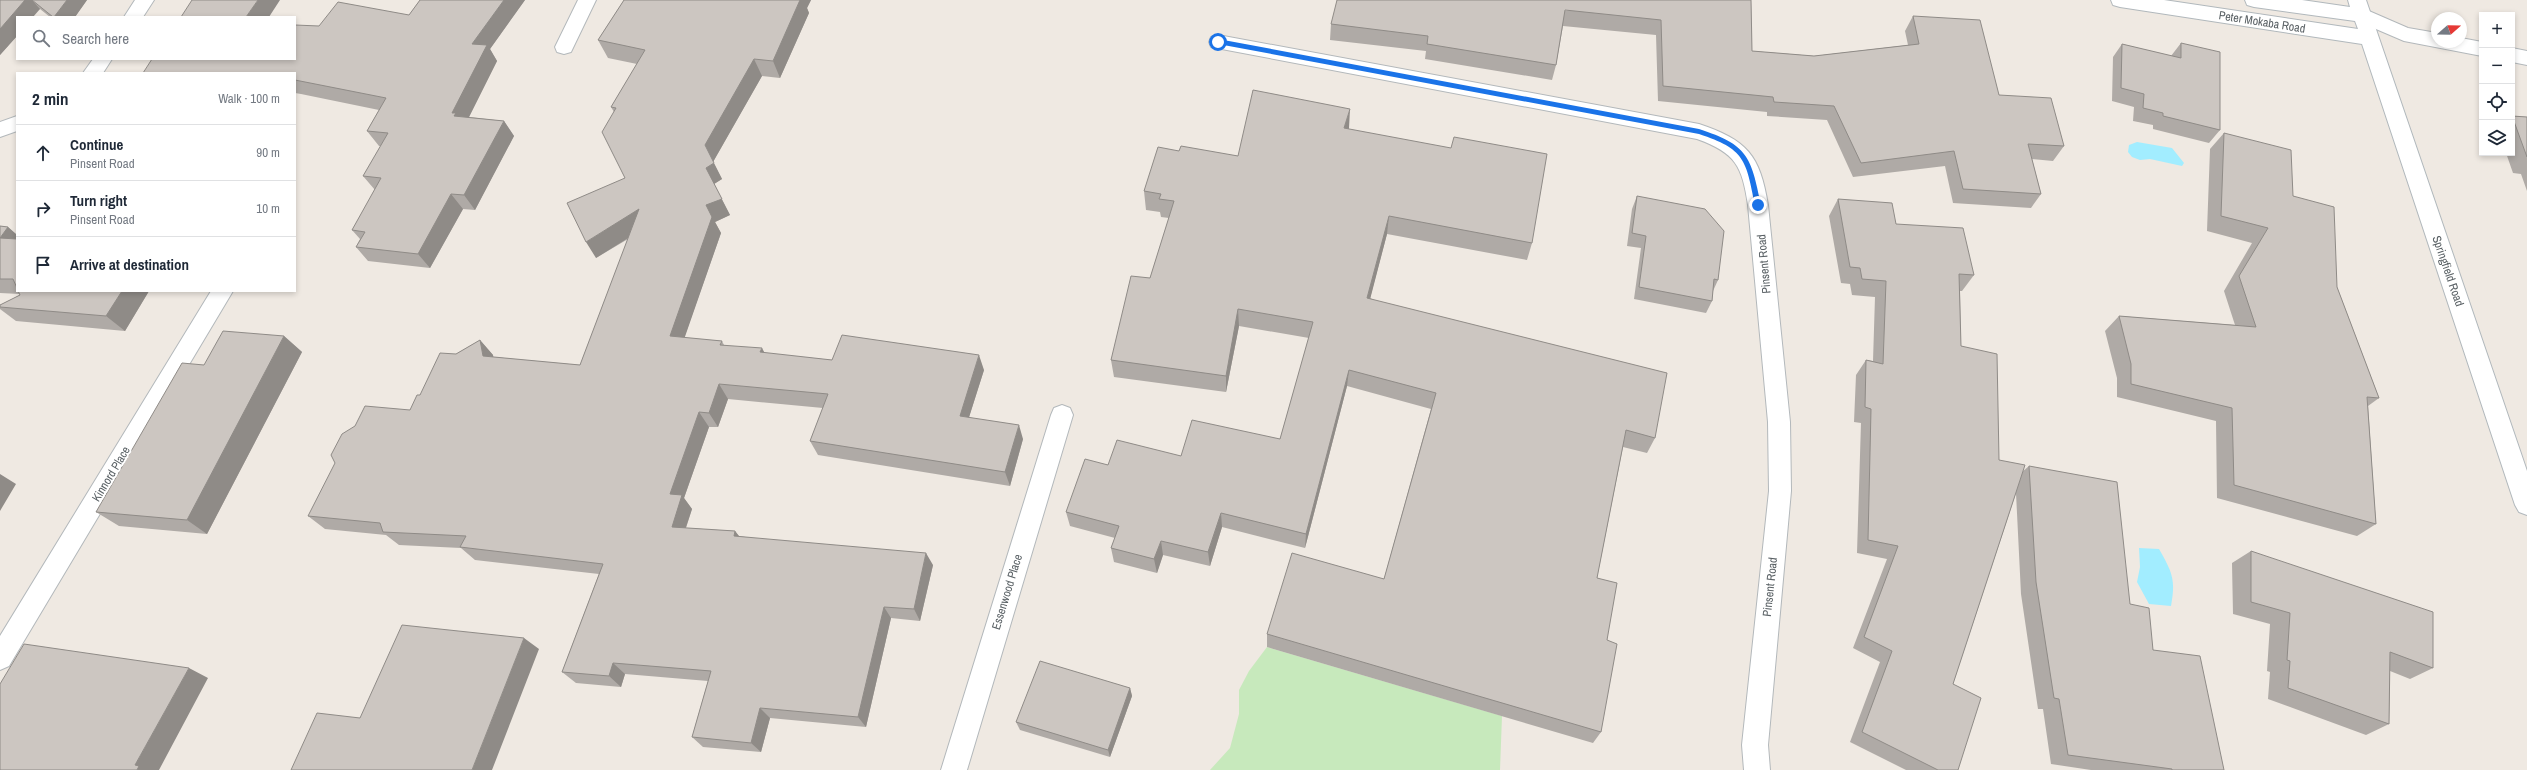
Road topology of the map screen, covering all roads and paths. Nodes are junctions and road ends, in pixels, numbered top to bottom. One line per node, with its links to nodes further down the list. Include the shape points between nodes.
1 (145, 0): 6 (street)
2 (587, 0): 12 (street)
3 (2120, 0): 8 (street, Peter Mokaba Road)
4 (2254, 0): 5 (street, Peter Mokaba Road)
5 (2359, 7): 7 (street, Peter Mokaba Road); 8 (street, Springfield Road)
6 (134, 16)
7 (2404, 34): 8 (street, Peter Mokaba Road); 9 (street, Peter Mokaba Road)
8 (2369, 38): 22 (street, Springfield Road)
9 (2431, 39)
10 (1218, 42): 25 (street, Pinsent Road, via 1699,132 1738,149 1745,158 1755,181 1779,422 1780,491 1755,745)
11 (2467, 46): 13 (street)
12 (564, 47)
13 (2479, 48)
14 (2515, 56): 15 (street)
15 (2527, 58)
16 (102, 60): 17 (street)
17 (94, 72)
18 (16, 123): 19 (street)
19 (0, 130)
20 (221, 292): 23 (street, Kinnord Place)
21 (1062, 415): 24 (street, Essenwood Place)
22 (2527, 505)
23 (0, 658)
24 (954, 770)
25 (1757, 770)

